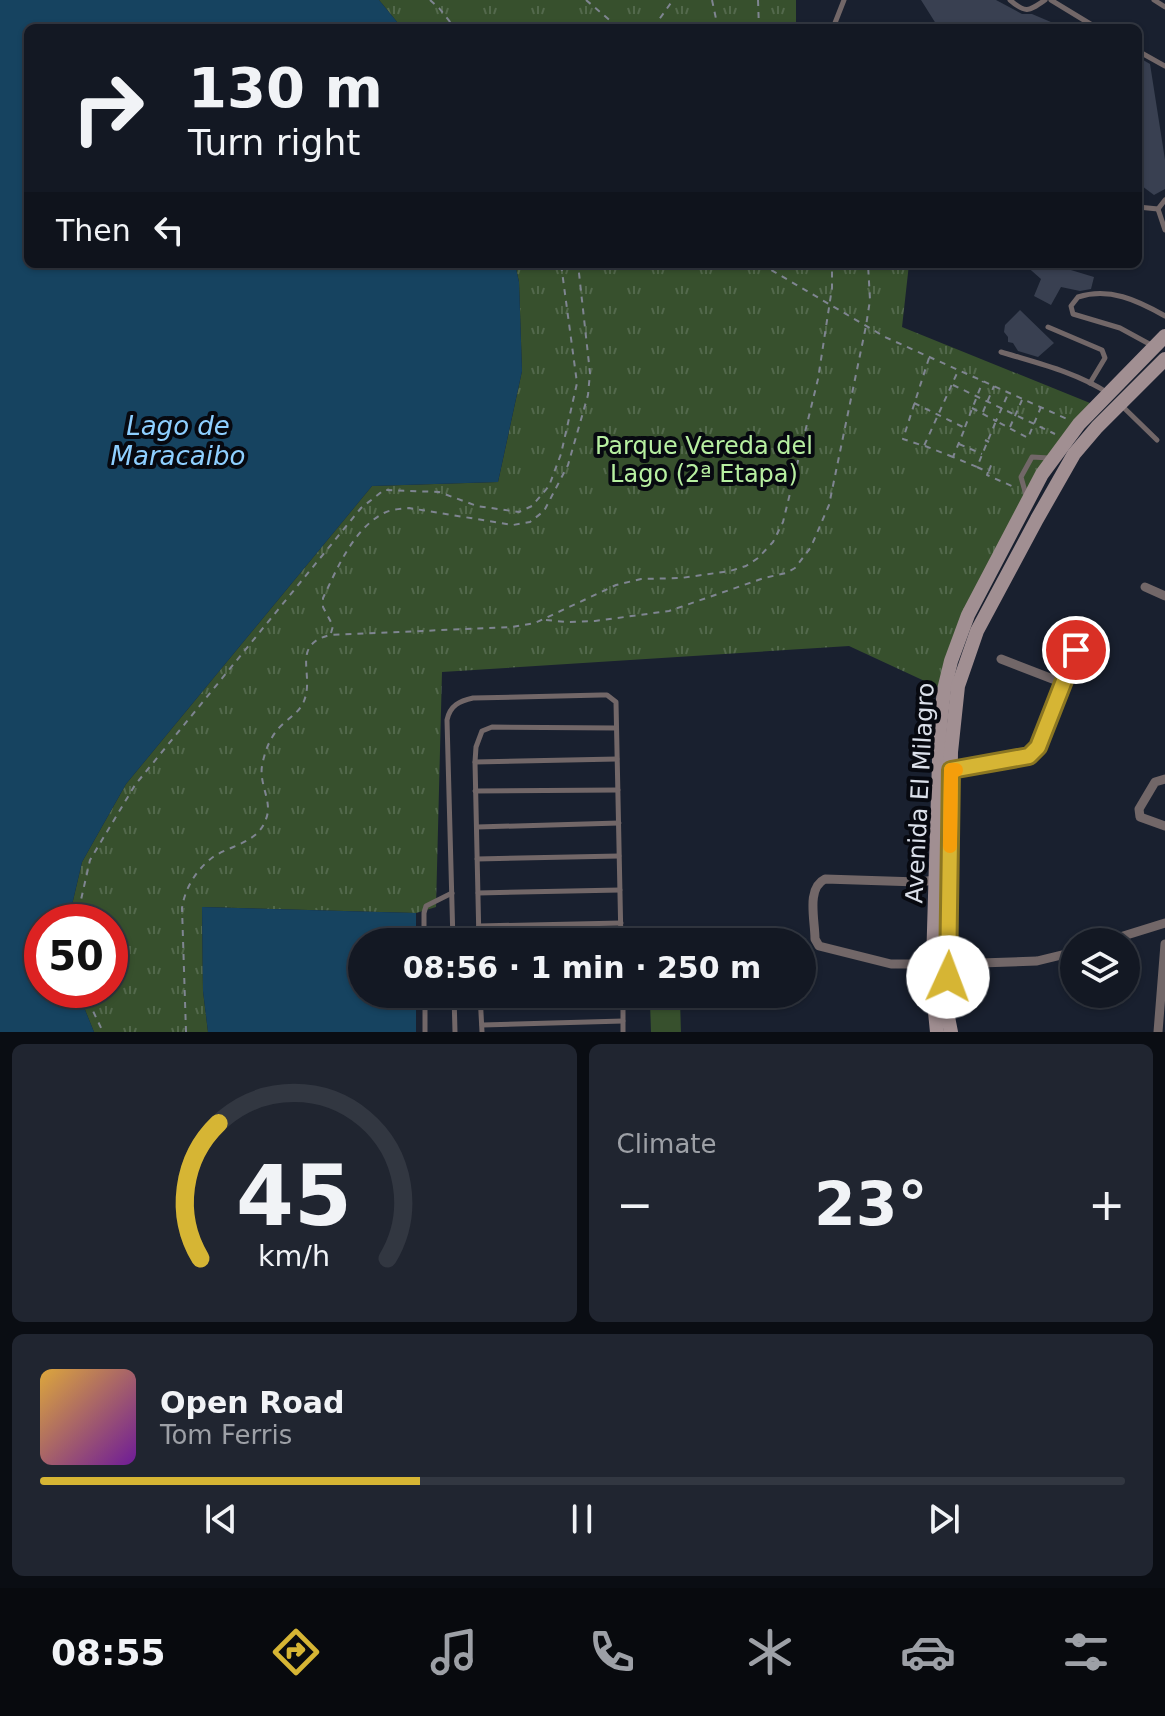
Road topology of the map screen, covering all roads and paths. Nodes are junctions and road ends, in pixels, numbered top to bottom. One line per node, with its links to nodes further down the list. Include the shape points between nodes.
1 (430, 0): 11 (path)
2 (586, 0): 12 (path)
3 (673, 0): 13 (path)
4 (712, 0): 14 (path)
5 (758, 0): 15 (path)
6 (844, 0): 16 (lane)
7 (1010, 0): 8 (lane, via 1026,10)
8 (1048, 0): 17 (lane)
9 (1154, 0): 10 (lane)
10 (1165, 7)
11 (452, 24)
12 (614, 24)
13 (656, 24)
14 (717, 24)
15 (759, 24)
16 (835, 24)
17 (1090, 24)
18 (1142, 53): 19 (lane)
19 (1165, 66)
20 (1165, 200): 22 (lane)
21 (1142, 209): 22 (lane)
22 (1158, 209): 23 (lane)
23 (1165, 230)
24 (562, 268): 93 (path, via 577,383 549,486 519,512 477,506 439,492 384,490 361,508 135,785 90,860)
25 (578, 268): 73 (path, via 588,395 568,465 544,511 530,522 513,525 409,508 384,513 346,553 323,598 333,626)
26 (768, 268): 29 (path)
27 (832, 268): 29 (path)
28 (868, 268): 31 (path)
29 (830, 306): 31 (path); 72 (path, via 818,379 783,522 773,542 746,566 616,585)
30 (1165, 316): 33 (lane, via 1101,292 1078,297 1071,306 1073,314)
31 (866, 326): 35 (path); 72 (path, via 829,505 811,547 795,568 669,611 595,621)
32 (1048, 327): 39 (lane, via 1102,350 1105,358)
33 (1159, 342): 43 (main road, Avenida El Milagro)
34 (1001, 352): 39 (lane)
35 (929, 357): 37 (path); 47 (path)
36 (1165, 359): 48 (main road, Avenida El Milagro)
37 (958, 370): 38 (path); 40 (path)
38 (983, 381): 41 (path); 44 (path)
39 (1090, 383): 43 (lane)
40 (952, 385): 44 (path); 53 (path)
41 (994, 386): 42 (path); 46 (path)
42 (1008, 392): 45 (path); 51 (path)
43 (1109, 393): 57 (main road, Avenida El Milagro)
44 (977, 396): 46 (path); 50 (path)
45 (1023, 399): 49 (path); 54 (path)
46 (987, 401): 51 (path); 52 (path)
47 (914, 403): 53 (path); 63 (path, via 903,439)
48 (1120, 404): 61 (lane); 80 (main road, Avenida El Milagro, via 1074,454 977,631 958,686)
49 (1041, 407): 56 (path); 57 (path)
50 (972, 408): 52 (path); 58 (path)
51 (1002, 408): 54 (path); 55 (path)
52 (983, 413): 55 (path)
53 (938, 415): 58 (path); 63 (path)
54 (1015, 415): 56 (path); 59 (path)
55 (996, 421): 59 (path); 64 (path)
56 (1034, 424): 59 (path, via 1028,438); 60 (path)
57 (1079, 424): 60 (main road, Avenida El Milagro)
58 (965, 428): 62 (path)
59 (1010, 428)
60 (1067, 440): 69 (main road, Avenida El Milagro)
61 (1157, 440)
62 (958, 444): 64 (path); 65 (path)
63 (924, 446): 65 (path)
64 (982, 454): 67 (path)
65 (953, 457): 67 (path)
66 (993, 460): 68 (path)
67 (977, 467): 68 (path)
68 (988, 472): 69 (path)
69 (1027, 497): 89 (main road, Avenida El Milagro, via 968,615 944,690)
70 (1145, 587): 71 (street)
71 (1165, 596)
72 (542, 619): 73 (path, via 512,627)
73 (330, 635): 113 (path, via 309,647 304,703 271,738 261,782 267,819 246,841 213,857 184,895)
74 (1076, 650): 76 (street)
75 (1001, 659): 76 (street)
76 (1063, 683): 80 (street, via 1038,747 1029,756)
77 (616, 728): 78 (lane); 79 (lane, via 492,727 482,731); 91 (lane, via 616,702 607,695 473,698 455,705 447,720)
78 (617, 759): 79 (lane); 82 (lane)
79 (475, 762): 83 (lane)
80 (951, 770): 104 (main road, Avenida El Milagro)
81 (1165, 779): 85 (street, via 1155,782 1139,809 1140,817)
82 (618, 790): 83 (lane); 84 (lane)
83 (475, 791): 86 (lane)
84 (619, 823): 86 (lane); 87 (lane)
85 (1165, 826)
86 (477, 827): 88 (lane)
87 (619, 856): 88 (lane); 90 (lane)
88 (477, 859): 92 (lane)
89 (936, 880): 103 (main road, Avenida El Milagro); 103 (street, via 825,879 813,891 819,946 891,964)
90 (620, 890): 92 (lane); 94 (lane)
91 (452, 893): 97 (lane, via 426,906); 98 (lane)
92 (478, 893): 96 (lane)
93 (80, 904)
94 (621, 923): 96 (lane); 99 (lane)
95 (1165, 923): 100 (street)
96 (479, 926)
97 (424, 928)
98 (453, 928)
99 (621, 928)
100 (1140, 931)
101 (1165, 944): 119 (street)
102 (1060, 955): 104 (street)
103 (933, 964): 104 (street); 117 (main road, Avenida El Milagro)
104 (950, 964): 118 (main road, Avenida El Milagro)
105 (92, 1008): 112 (path)
106 (425, 1008): 114 (lane)
107 (454, 1008): 115 (lane)
108 (481, 1008): 111 (lane)
109 (623, 1008): 110 (lane)
110 (623, 1021): 111 (lane); 116 (lane)
111 (482, 1029)
112 (103, 1032)
113 (186, 1032)
114 (425, 1032)
115 (455, 1032)
116 (623, 1032)
117 (937, 1032)
118 (951, 1032)
119 (1158, 1032)

